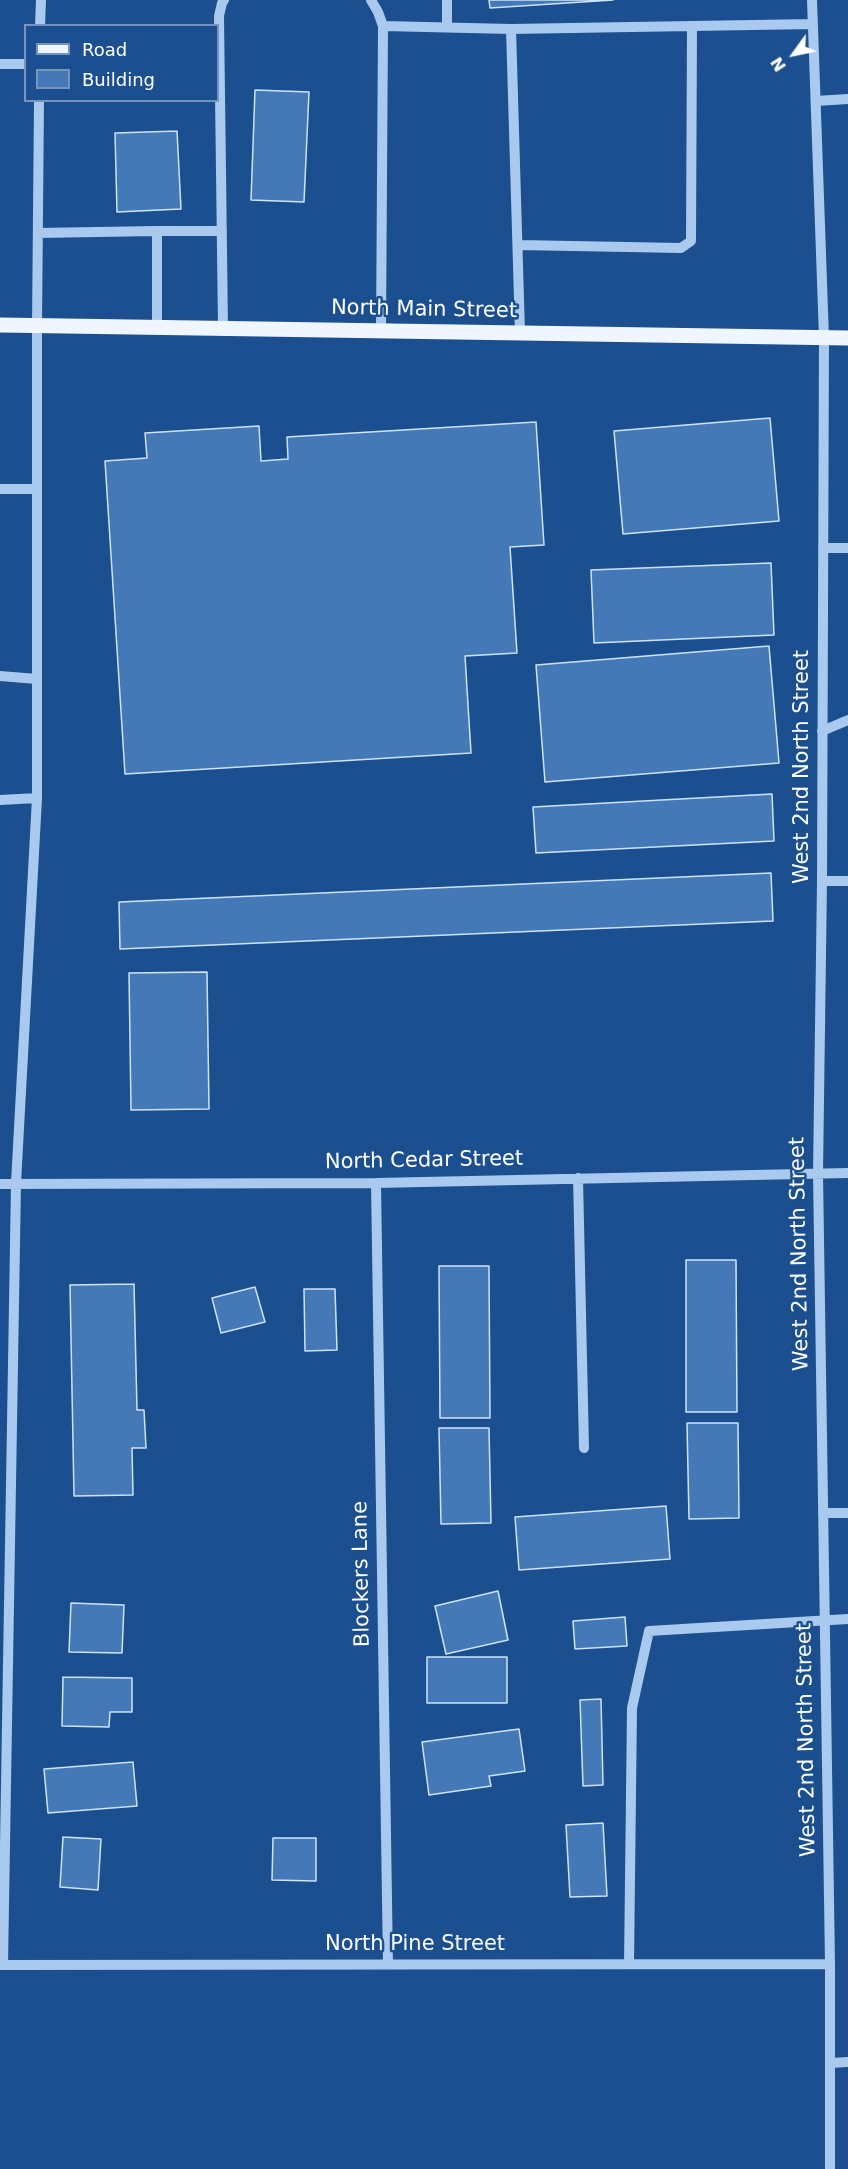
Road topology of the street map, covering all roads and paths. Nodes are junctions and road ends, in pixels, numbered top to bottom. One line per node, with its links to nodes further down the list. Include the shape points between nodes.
1 (41, 0): 6 (street)
2 (224, 0): 18 (street, via 219,16)
3 (371, 0): 8 (street)
4 (447, 0): 9 (street)
5 (812, 0): 7 (street, West 2nd North Street)
6 (40, 24)
7 (813, 24): 10 (street); 15 (street, West 2nd North Street)
8 (383, 26): 9 (street); 25 (street)
9 (447, 26): 11 (street)
10 (692, 26): 11 (street); 20 (street, via 691,241 681,248)
11 (511, 28): 20 (street)
12 (0, 64): 13 (street)
13 (24, 64)
14 (848, 99): 15 (street)
15 (816, 101): 27 (street, West 2nd North Street)
16 (39, 102): 19 (street)
17 (157, 231): 18 (street); 19 (street); 23 (street)
18 (222, 231): 24 (street)
19 (38, 233): 22 (street)
20 (518, 244): 26 (street)
21 (0, 325): 22 (main road, North Main Street)
22 (37, 325): 23 (main road, North Main Street); 30 (street)
23 (157, 327): 24 (main road, North Main Street)
24 (223, 328): 25 (main road, North Main Street)
25 (381, 330): 26 (main road, North Main Street)
26 (520, 333): 27 (main road, North Main Street)
27 (824, 338): 28 (main road, North Main Street); 31 (street, West 2nd North Street)
28 (848, 338)
29 (0, 489): 30 (street)
30 (37, 489): 34 (street)
31 (823, 548): 32 (street); 36 (street, West 2nd North Street)
32 (848, 548)
33 (0, 676): 34 (street)
34 (37, 679): 37 (street)
35 (848, 720): 36 (street)
36 (822, 731): 39 (street, West 2nd North Street)
37 (37, 798): 38 (street); 44 (street)
38 (0, 800)
39 (822, 881): 40 (street); 41 (street, West 2nd North Street)
40 (848, 881)
41 (818, 1173): 42 (street, North Cedar Street); 43 (street, North Cedar Street); 48 (street, West 2nd North Street)
42 (848, 1173)
43 (578, 1178): 45 (street, North Cedar Street); 47 (street)
44 (16, 1183): 45 (street, North Cedar Street); 46 (street, North Cedar Street); 55 (street)
45 (376, 1183): 52 (street, Blockers Lane)
46 (0, 1184)
47 (584, 1448)
48 (823, 1513): 49 (street); 51 (street, West 2nd North Street)
49 (848, 1513)
50 (848, 1619): 51 (street)
51 (825, 1620): 53 (street, via 649,1631 632,1708); 54 (street, West 2nd North Street)
52 (388, 1964): 53 (street, North Pine Street); 55 (street, North Pine Street)
53 (629, 1964): 54 (street, North Pine Street)
54 (830, 1964): 57 (street, West 2nd North Street)
55 (2, 1965)
56 (848, 2062): 57 (street)
57 (830, 2063): 58 (street, West 2nd North Street)
58 (831, 2169)

